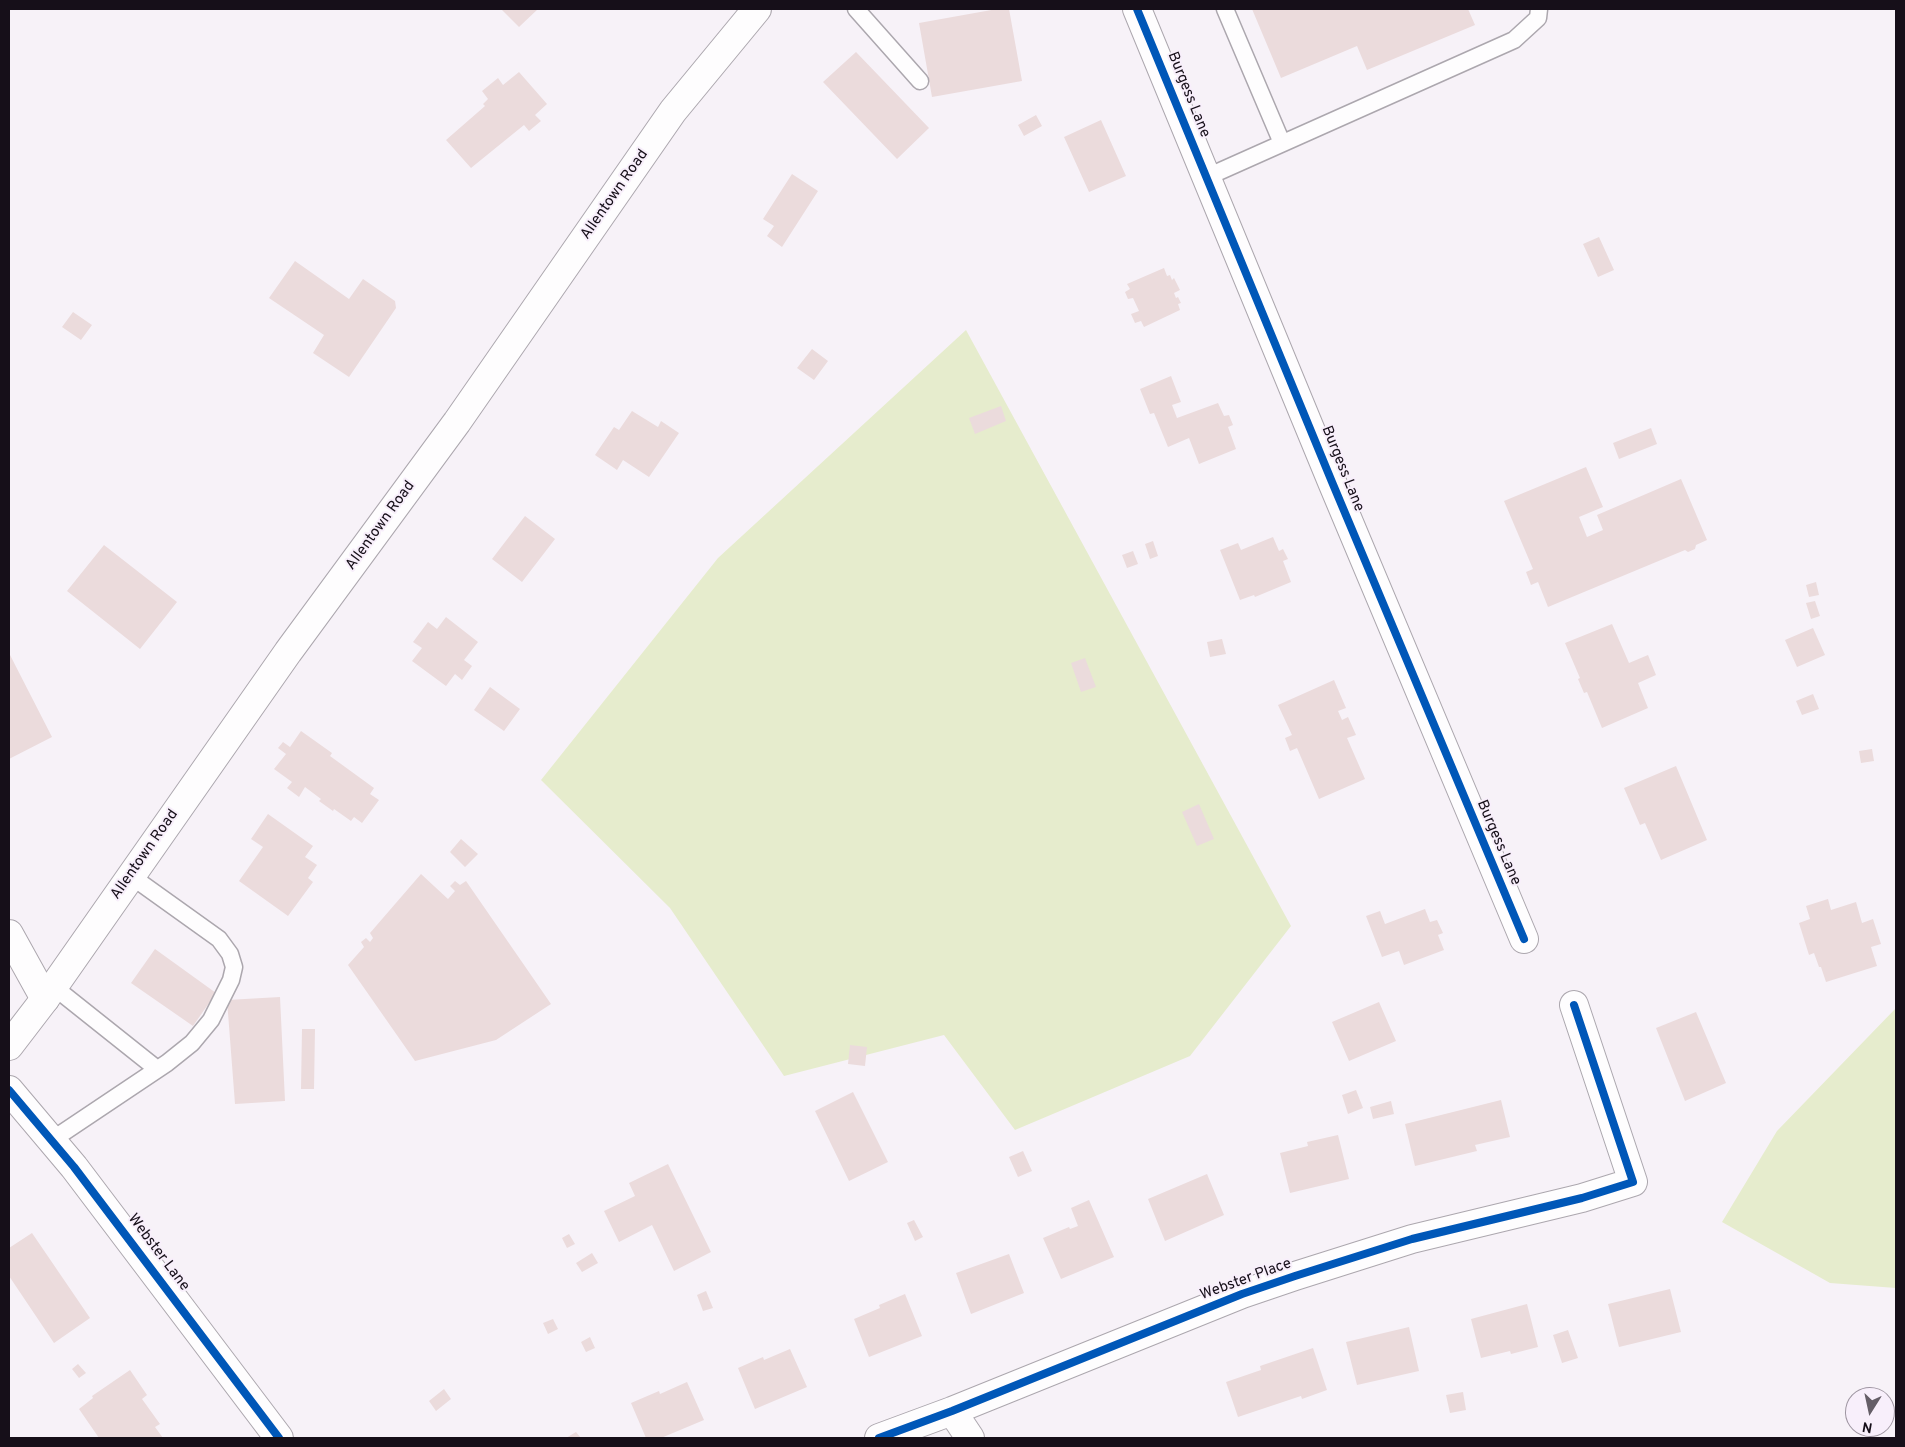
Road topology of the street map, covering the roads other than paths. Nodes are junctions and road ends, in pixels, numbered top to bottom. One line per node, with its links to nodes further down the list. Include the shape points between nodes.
1 (757, 9): 9 (street, Allentown Road, via 673,111 457,422 288,652)
2 (856, 9): 6 (lane)
3 (1137, 9): 8 (street, Burgess Lane)
4 (1225, 9): 7 (lane)
5 (1539, 9): 7 (lane, via 1538,18 1514,40)
6 (920, 81)
7 (1282, 143): 8 (lane)
8 (1207, 177): 11 (street, Burgess Lane)
9 (131, 876): 12 (street, Allentown Road); 15 (lane, via 219,939 230,954 234,967 211,1020 192,1043)
10 (10, 938): 12 (street)
11 (1524, 939)
12 (49, 993): 14 (street, Allentown Road); 15 (lane)
13 (1574, 1006): 18 (street, Webster Place, via 1633,1182 1582,1198 1412,1239 1295,1276 1242,1294)
14 (9, 1046)
15 (158, 1069): 17 (lane)
16 (9, 1090): 17 (street, Webster Lane)
17 (52, 1140): 19 (street, Webster Lane, via 155,1271)
18 (952, 1411): 20 (street, Webster Place); 21 (street)
19 (279, 1438)
20 (879, 1438)
21 (970, 1438)

